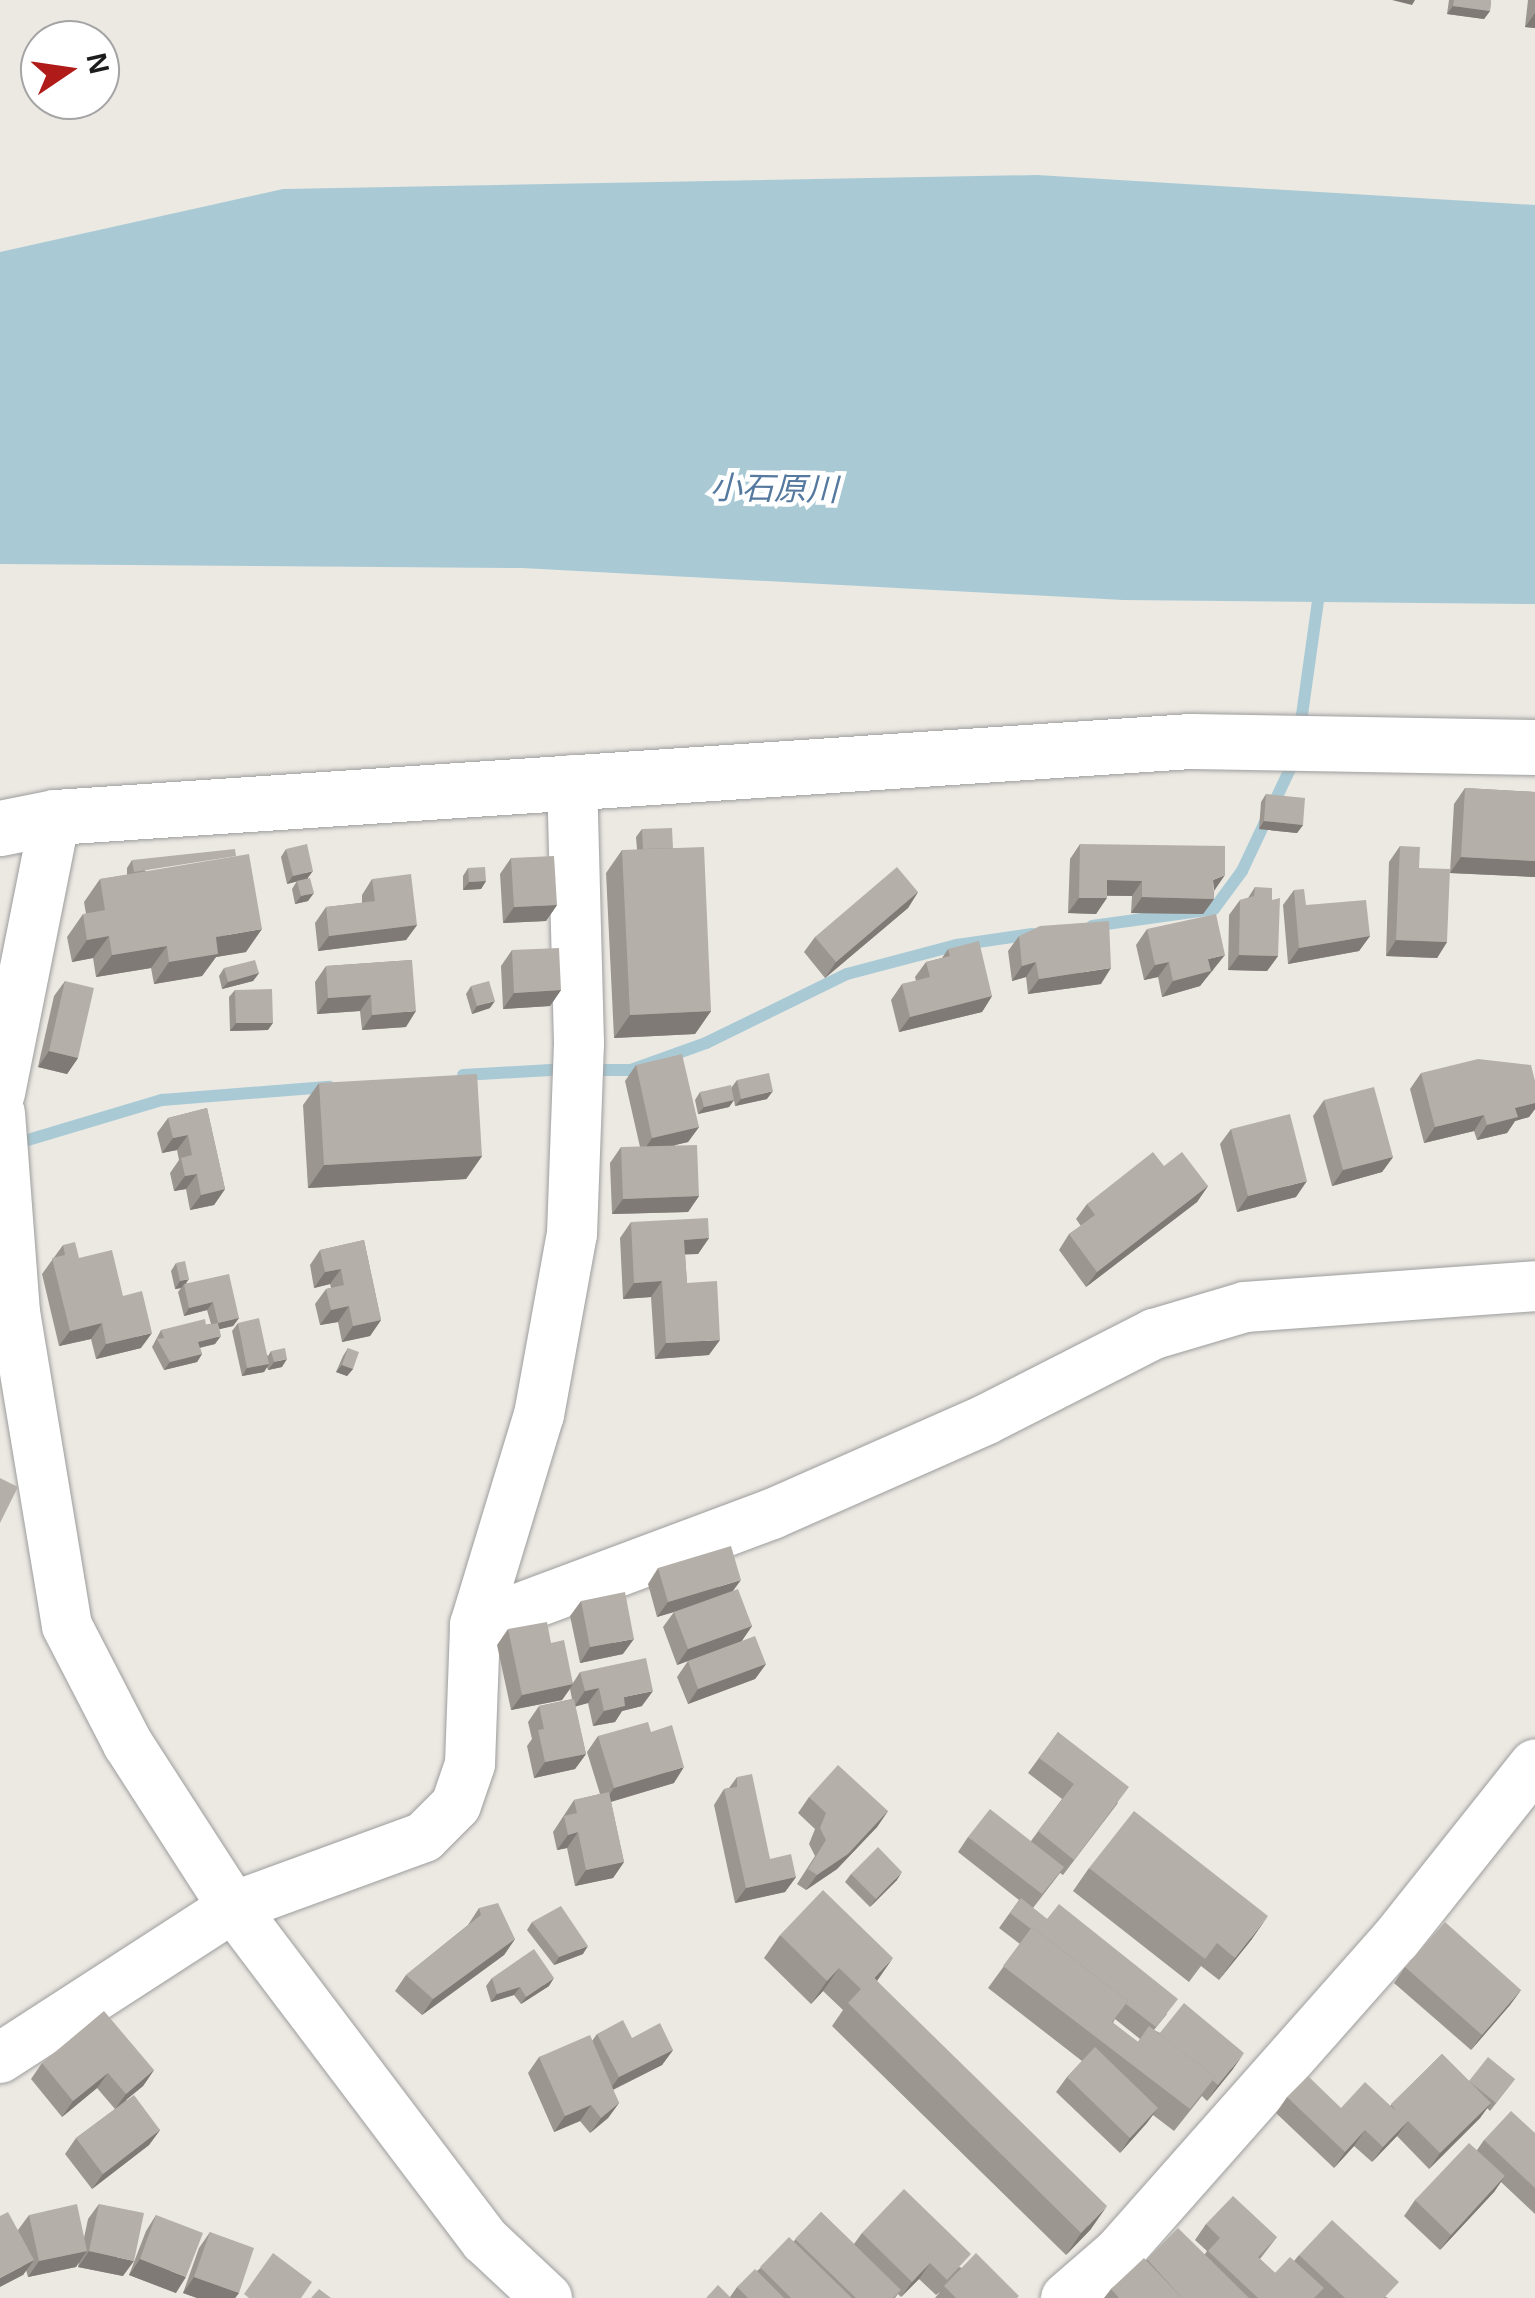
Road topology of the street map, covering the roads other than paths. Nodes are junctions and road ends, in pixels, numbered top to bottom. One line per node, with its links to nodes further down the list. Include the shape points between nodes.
1 (1535, 747): 2 (street, via 1191,742)
2 (572, 780): 3 (street); 8 (street, via 579,1043 572,1234 540,1415)
3 (55, 817): 4 (street); 5 (street)
4 (0, 828)
5 (0, 1093)
6 (0, 1113): 10 (street, via 15,1312 67,1626 128,1744)
7 (1535, 1286): 8 (street, via 1245,1307 1154,1334 985,1420 772,1514)
8 (475, 1625): 10 (street, via 470,1764 456,1806 424,1837)
9 (1528, 1788): 13 (street, via 1118,2253)
10 (233, 1907): 11 (street); 12 (street, via 486,2240)
11 (0, 2058)
12 (547, 2298)
13 (1066, 2298)

